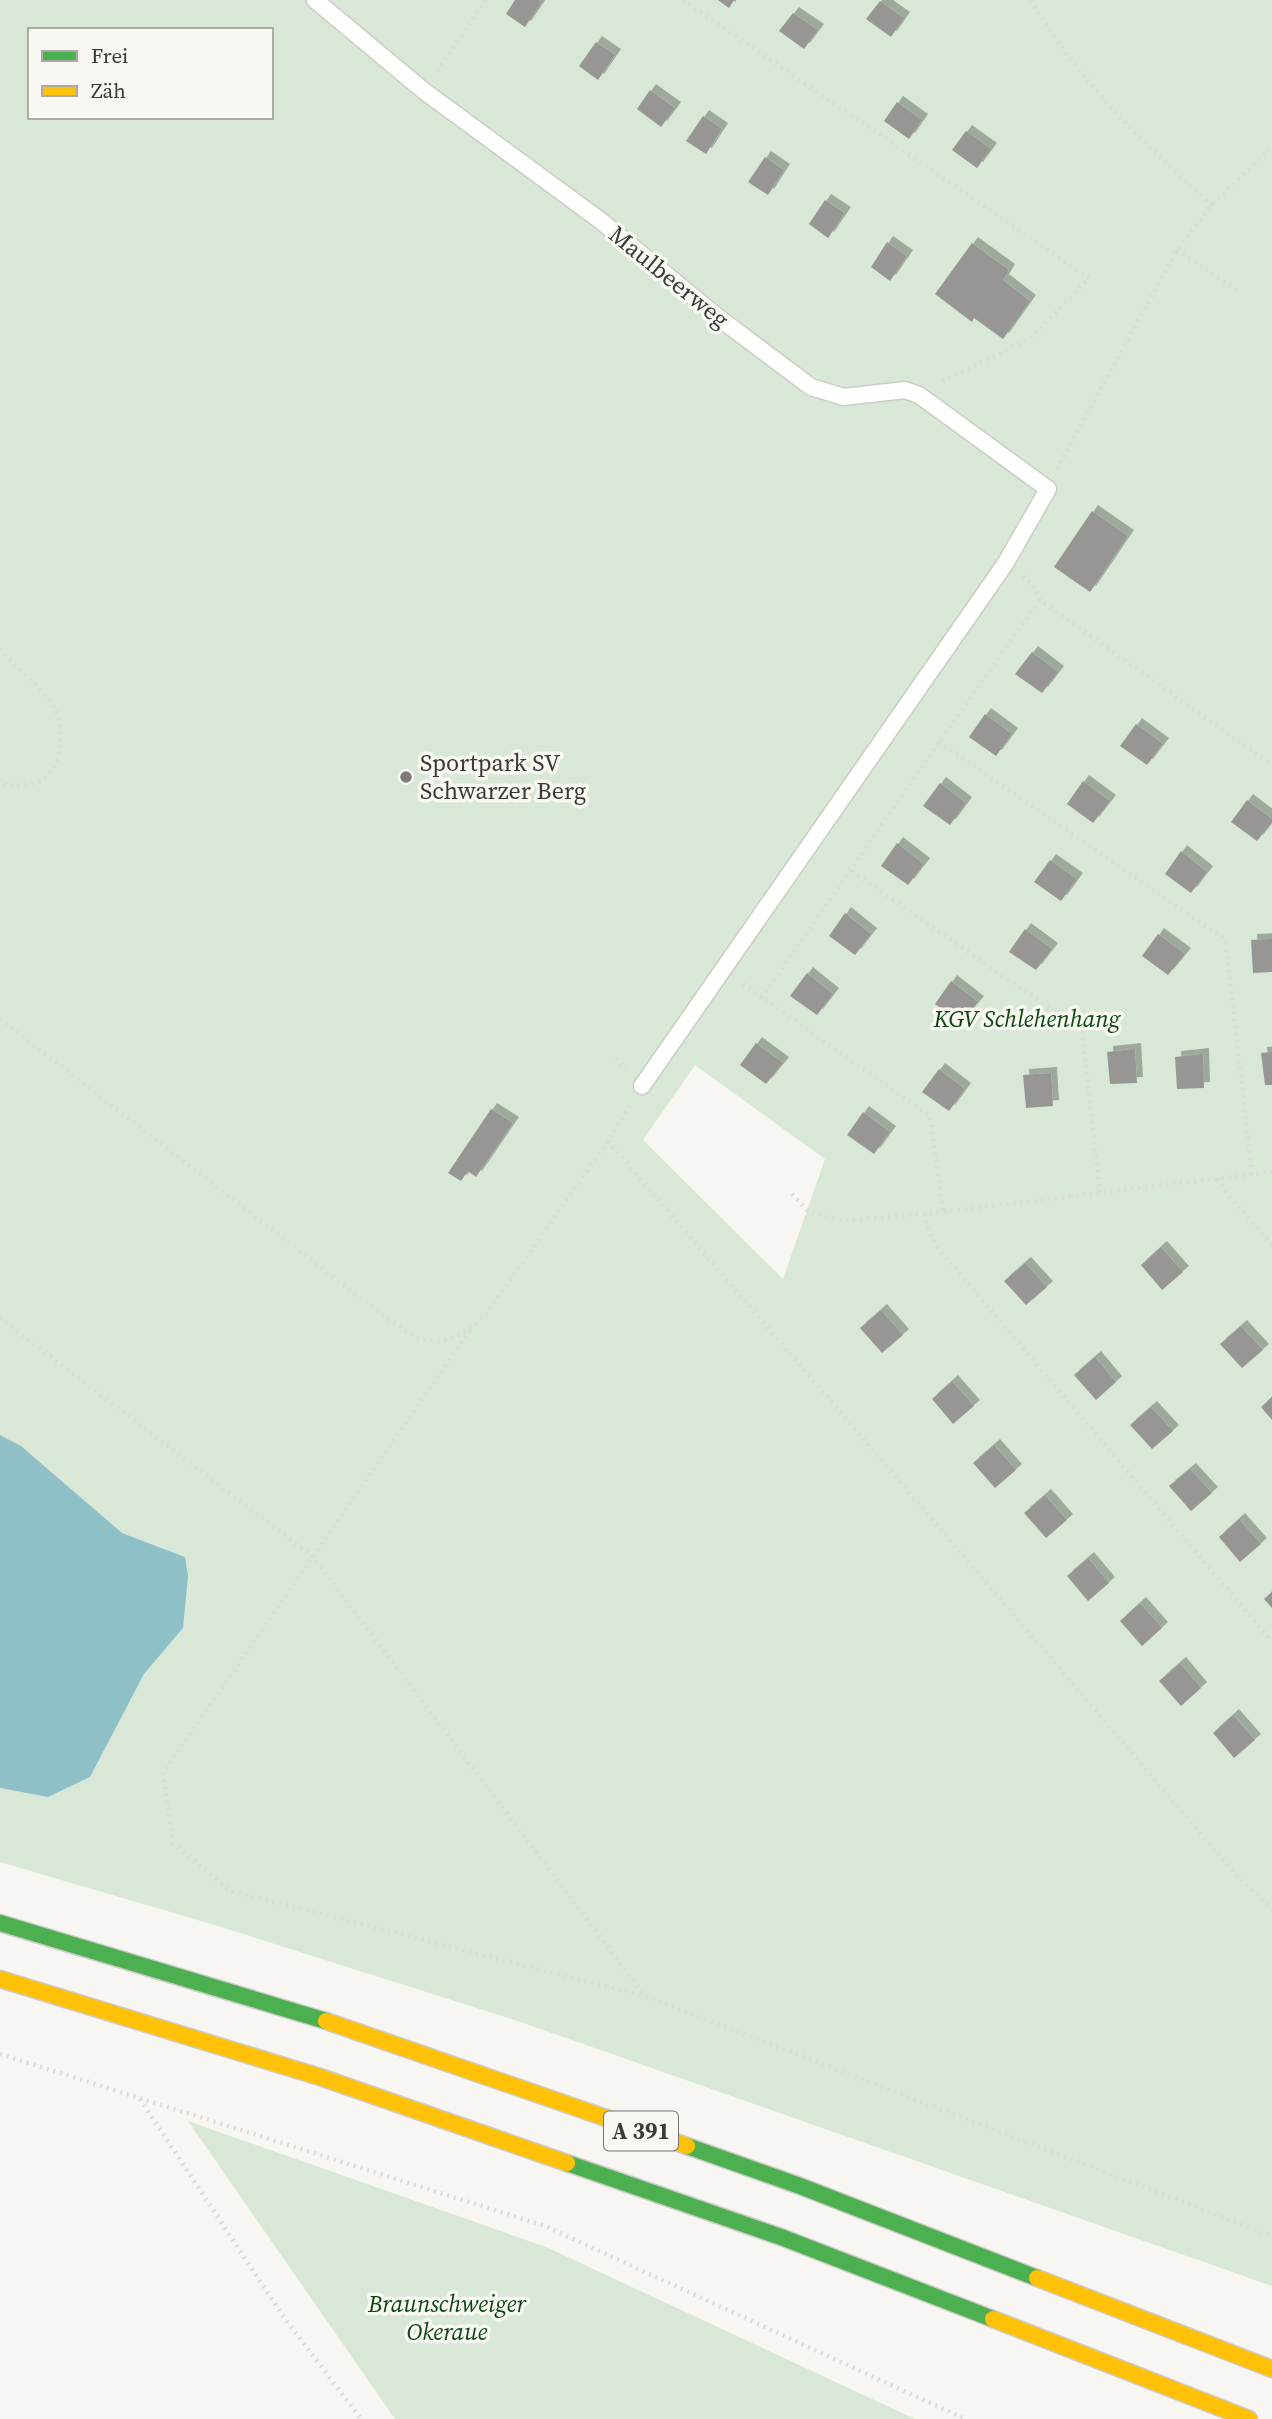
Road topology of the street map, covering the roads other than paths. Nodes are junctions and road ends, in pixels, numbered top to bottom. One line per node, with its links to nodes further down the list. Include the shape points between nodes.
1 (315, 0): 2 (lane, Maulbeerweg, via 424,91 811,387 844,397 905,390 919,395 1048,489 1005,564)
2 (642, 1086)
3 (0, 1923): 5 (highway, A 391, via 330,2022 800,2186)
4 (0, 1979): 6 (highway, A 391, via 320,2077 781,2237)
5 (1272, 2369)
6 (1249, 2419)

